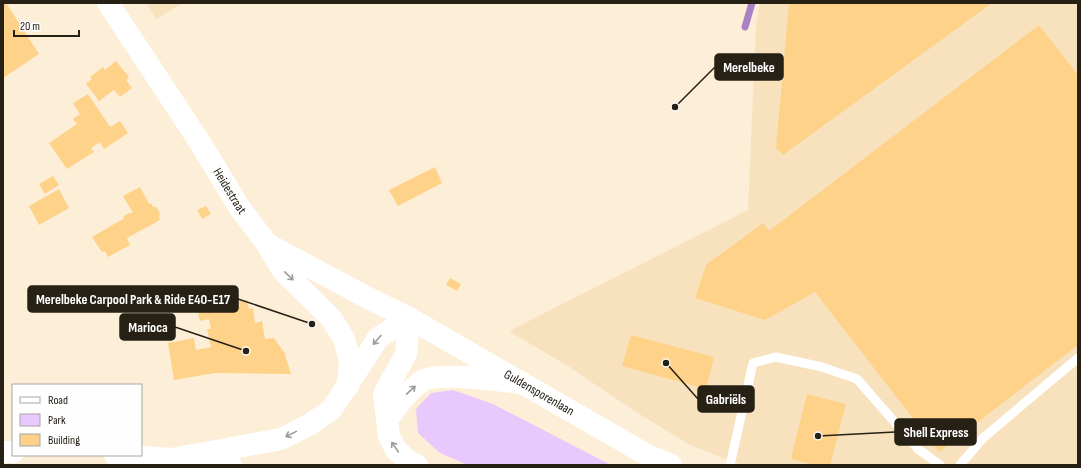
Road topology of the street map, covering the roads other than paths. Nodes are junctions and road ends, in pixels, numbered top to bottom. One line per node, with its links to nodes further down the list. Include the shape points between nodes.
1 (108, 3): 2 (main road, Heidestraat, via 201,144 239,207)
2 (268, 244): 3 (main road, Heidestraat); 6 (main road, one-way to 6, via 283,271 331,318 344,339 350,361)
3 (409, 318): 5 (main road, Guldensporenlaan); 6 (main road, one-way to 6, via 378,338); 7 (main road, via 406,354 384,394)
4 (1078, 358): 15 (lane, via 982,438)
5 (522, 383): 7 (main road, one-way to 5, via 410,390 425,380 442,376); 12 (main road, Guldensporenlaan, via 649,456)
6 (348, 386): 9 (main road, one-way to 9, via 331,410 310,425 281,438)
7 (387, 420): 11 (main road, one-way to 7, via 396,450 389,436)
8 (129, 456): 9 (main road)
9 (172, 459): 10 (main road)
10 (231, 465)
11 (417, 465)
12 (670, 465)
13 (730, 465): 14 (lane, via 753,362 776,357 857,378 918,449)
14 (940, 465)
15 (960, 465)

